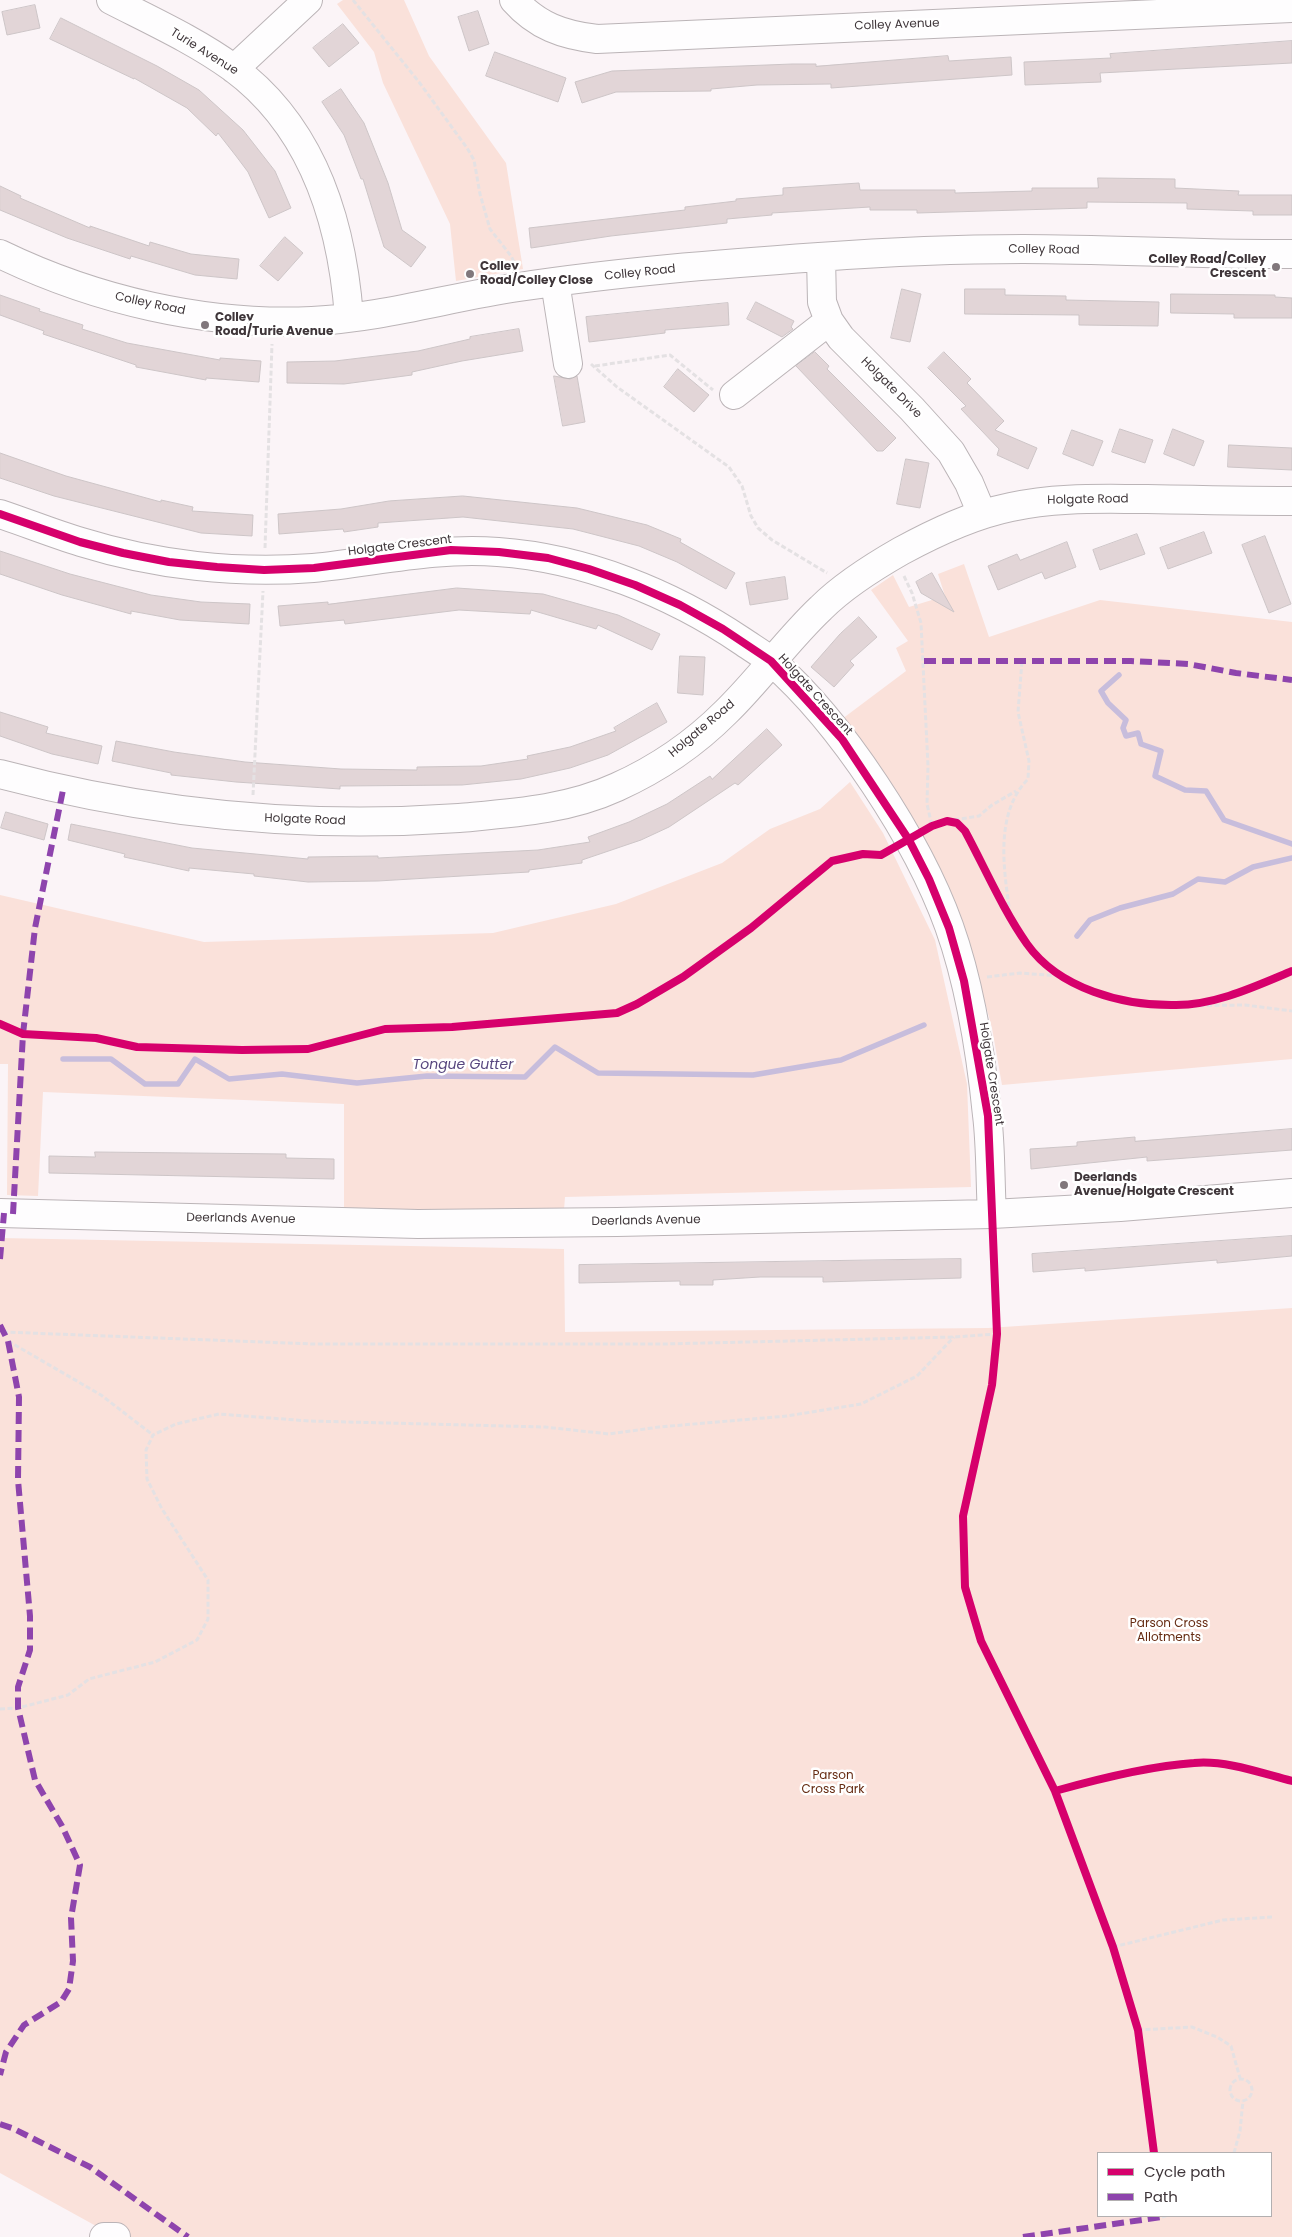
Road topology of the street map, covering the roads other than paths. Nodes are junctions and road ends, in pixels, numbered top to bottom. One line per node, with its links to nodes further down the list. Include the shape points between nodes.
1 (111, 0): 5 (street, Turie Avenue)
2 (308, 0): 5 (street)
3 (514, 0): 4 (street, Colley Avenue, via 527,14 551,29 571,36 597,39)
4 (1292, 8)
5 (234, 68): 10 (street, Turie Avenue, via 286,121 312,162 339,238)
6 (0, 254): 10 (street, Colley Road, via 93,290 172,310 221,318 273,321)
7 (1292, 254): 8 (street, Colley Road, via 1024,249)
8 (821, 256): 9 (street, Colley Road); 11 (street, Holgate Drive, via 822,302)
9 (555, 282): 10 (street, Colley Road); 12 (street)
10 (349, 317)
11 (830, 321): 13 (street); 16 (street, Holgate Drive, via 841,338 951,452)
12 (576, 357)
13 (734, 395)
14 (1292, 501): 16 (street, Holgate Road, via 1074,499 1042,501)
15 (0, 514): 17 (street, Holgate Crescent, via 80,542 123,553 217,567 264,570 314,568 451,550 548,558 635,585 680,605 723,628)
16 (982, 514): 17 (street, Holgate Road, via 894,555 848,586 823,606)
17 (771, 661): 18 (street, Holgate Road, via 727,711 677,753 617,787 587,800 551,809 426,820 357,822 252,818 102,799); 21 (street, Holgate Crescent, via 842,739 909,840 949,928 964,981 988,1116)
18 (0, 774)
19 (1292, 1193): 21 (street, Deerlands Avenue)
20 (0, 1213): 21 (street, Deerlands Avenue, via 418,1224)
21 (992, 1214)
22 (104, 2237): 23 (street)
23 (116, 2237)

